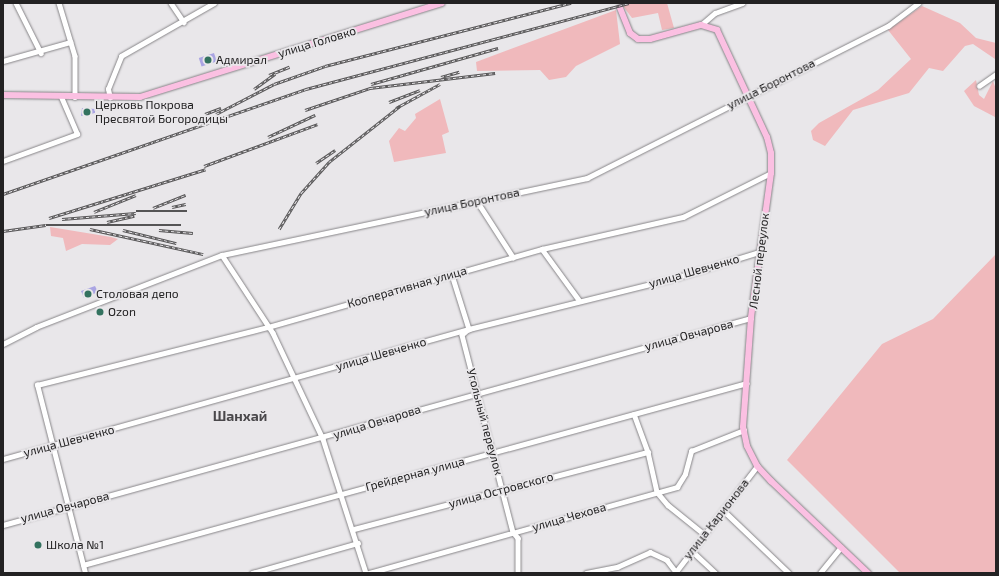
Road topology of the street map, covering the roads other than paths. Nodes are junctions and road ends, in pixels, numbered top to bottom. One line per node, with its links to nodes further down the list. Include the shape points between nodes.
1 (16, 3): 12 (street)
2 (59, 3): 11 (street)
3 (171, 3): 9 (street)
4 (214, 3): 9 (street)
5 (442, 3): 20 (main road, улица Головко, via 140,97)
6 (742, 3): 10 (street, via 715,13)
7 (918, 3): 17 (street, улица Боронтова, via 888,26)
8 (620, 8): 10 (main road, via 630,33 638,39 650,40)
9 (184, 22): 20 (street, via 121,56 108,89)
10 (701, 25): 17 (main road, Лесной переулок, via 712,27 720,34)
11 (70, 42): 12 (street); 19 (street, via 76,70)
12 (41, 53): 13 (street)
13 (3, 61)
14 (996, 74): 15 (street)
15 (979, 86)
16 (3, 95): 18 (main road, улица Головко)
17 (748, 96): 22 (main road, Лесной переулок, via 767,137); 23 (street, улица Боронтова, via 587,178)
18 (61, 97): 19 (main road, улица Головко); 21 (street, via 77,134)
19 (75, 97): 20 (main road, улица Головко)
20 (110, 98)
21 (3, 161)
22 (771, 172): 24 (street, Кооперативная улица, via 683,217); 25 (main road, Лесной переулок)
23 (477, 201): 26 (street, улица Боронтова); 27 (street)
24 (542, 249): 27 (street, Кооперативная улица); 29 (street)
25 (759, 252): 29 (street, улица Шевченко, via 676,278); 30 (main road, Лесной переулок)
26 (222, 255): 31 (street); 33 (street, улица Боронтова)
27 (514, 257): 28 (street, Кооперативная улица)
28 (452, 275): 31 (street, Кооперативная улица); 32 (street)
29 (579, 300): 32 (street, улица Шевченко)
30 (751, 318): 37 (main road, Лесной переулок); 38 (street, улица Овчарова)
31 (268, 327): 36 (street); 42 (street, Кооперативная улица, via 37,385 52,440)
32 (469, 329): 36 (street, улица Шевченко); 38 (street, Угольный переулок, via 462,335)
33 (22, 334): 34 (street); 35 (street, улица Боронтова)
34 (3, 341)
35 (3, 344)
36 (295, 378): 41 (street); 42 (street, улица Шевченко)
37 (747, 383): 39 (street, Грейдерная улица); 40 (main road, Лесной переулок)
38 (477, 392): 41 (street, улица Овчарова); 44 (street, Угольный переулок)
39 (634, 414): 43 (street); 44 (street, Грейдерная улица)
40 (744, 430): 46 (main road, Лесной переулок, via 747,446); 48 (street, улица Чехова, via 692,451 685,474 676,487)
41 (323, 438): 49 (street); 50 (street, улица Овчарова)
42 (50, 446): 45 (street, улица Шевченко); 50 (street)
43 (648, 452): 47 (street, улица Островского); 48 (street)
44 (493, 453): 47 (street, Угольный переулок); 49 (street, Грейдерная улица)
45 (3, 459)
46 (758, 466): 51 (street, улица Карионова); 57 (main road, Лесной переулок)
47 (503, 489): 53 (street, улица Островского); 54 (street, Угольный переулок)
48 (657, 492): 54 (street, улица Чехова); 55 (street, via 668,505)
49 (340, 495): 53 (street); 59 (street, Грейдерная улица)
50 (67, 506): 52 (street, улица Овчарова); 59 (street)
51 (723, 510): 55 (street, улица Карионова); 67 (street)
52 (3, 525)
53 (354, 529): 56 (street)
54 (513, 532): 63 (street, улица Чехова); 64 (street, Угольный переулок, via 518,538)
55 (704, 534): 58 (street, улица Карионова)
56 (358, 543): 62 (street); 63 (street)
57 (841, 547): 68 (street); 69 (main road, Лесной переулок)
58 (692, 551): 60 (street, улица Карионова); 66 (street)
59 (83, 565): 61 (street)
60 (676, 572): 65 (street, via 667,560 650,552 617,567)
61 (85, 573)
62 (252, 573)
63 (368, 573)
64 (518, 573)
65 (586, 573)
66 (716, 573)
67 (789, 573)
68 (820, 573)
69 (868, 573)

